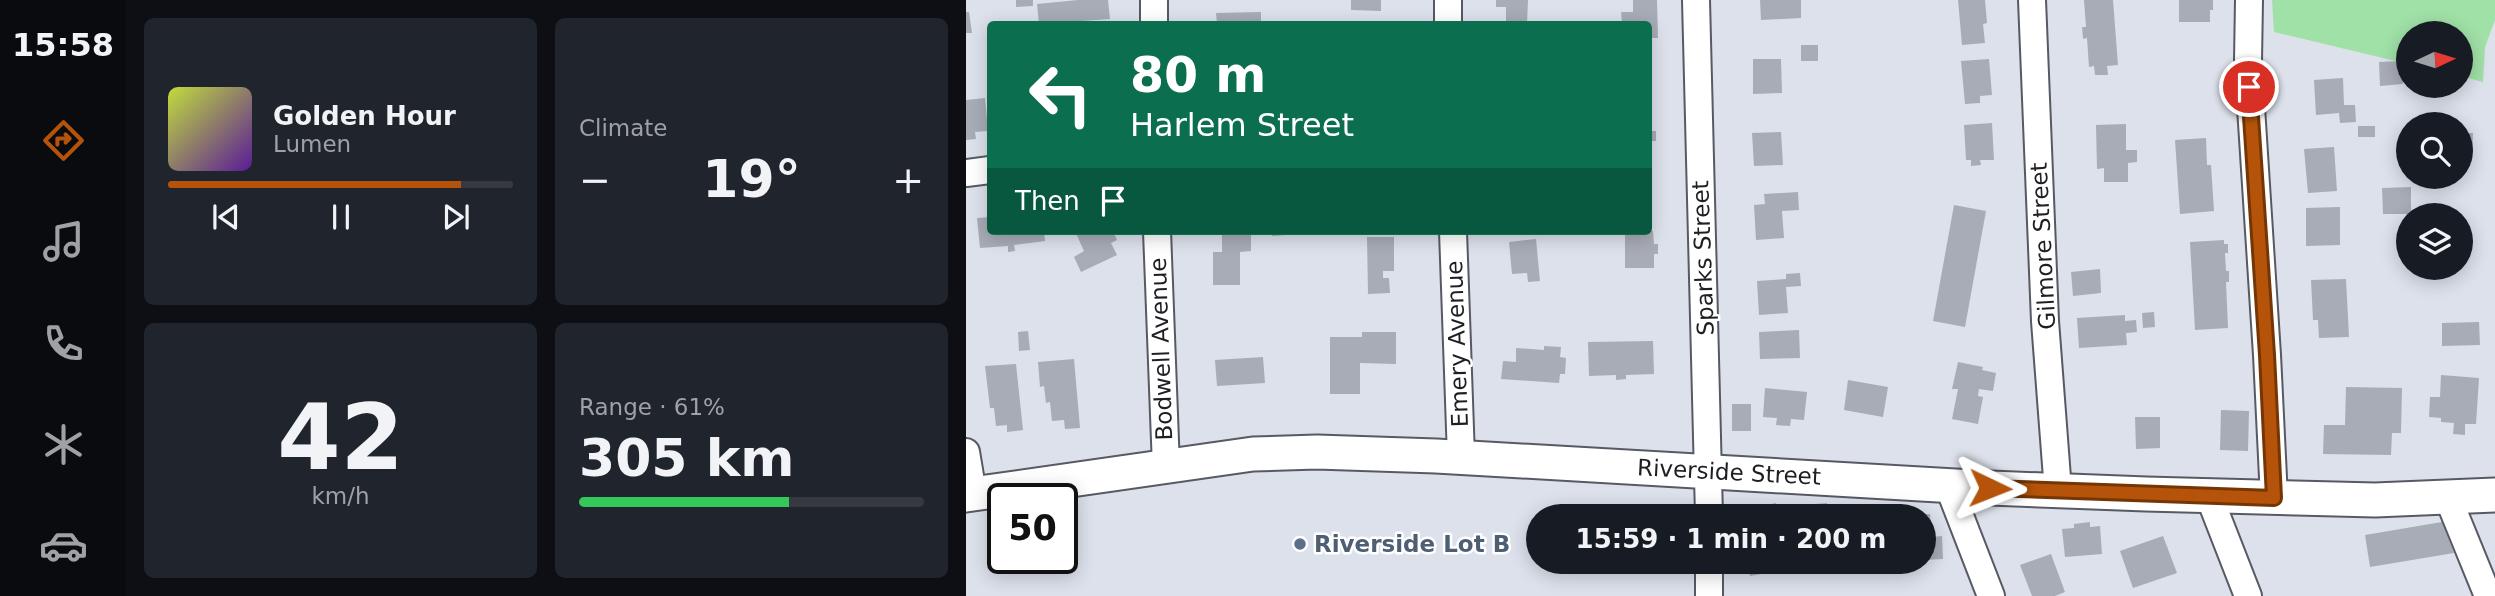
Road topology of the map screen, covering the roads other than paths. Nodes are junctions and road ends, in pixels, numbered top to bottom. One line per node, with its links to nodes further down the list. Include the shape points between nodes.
1 (1153, 0): 6 (street)
2 (1448, 0): 7 (street)
3 (1696, 0): 15 (street, Sparks Street)
4 (2032, 0): 17 (street, Gilmore Street, via 2045,321)
5 (2249, 0): 21 (street, via 2248,61)
6 (1154, 21)
7 (1448, 21)
8 (987, 170): 9 (street)
9 (966, 173)
10 (1157, 235): 14 (street, Bodwell Avenue)
11 (1453, 235): 13 (street, Emery Avenue)
12 (966, 452): 18 (street)
13 (1461, 457): 14 (main road, Riverside Street, via 1253,454); 15 (main road, Riverside Street)
14 (1166, 467): 18 (main road, Riverside Street)
15 (1709, 471): 16 (main road, Riverside Street); 23 (street, Sparks Street)
16 (1948, 485): 17 (main road, Riverside Street); 26 (street)
17 (2058, 491): 20 (main road, Riverside Street)
18 (969, 494)
19 (2495, 495): 22 (main road, Riverside Street)
20 (2209, 496): 21 (main road, Riverside Street); 27 (street)
21 (2274, 498): 22 (main road, Riverside Street)
22 (2448, 498): 28 (street)
23 (1709, 504)
24 (1709, 574): 25 (street)
25 (1710, 594)
26 (1991, 596)
27 (2248, 596)
28 (2488, 596)

